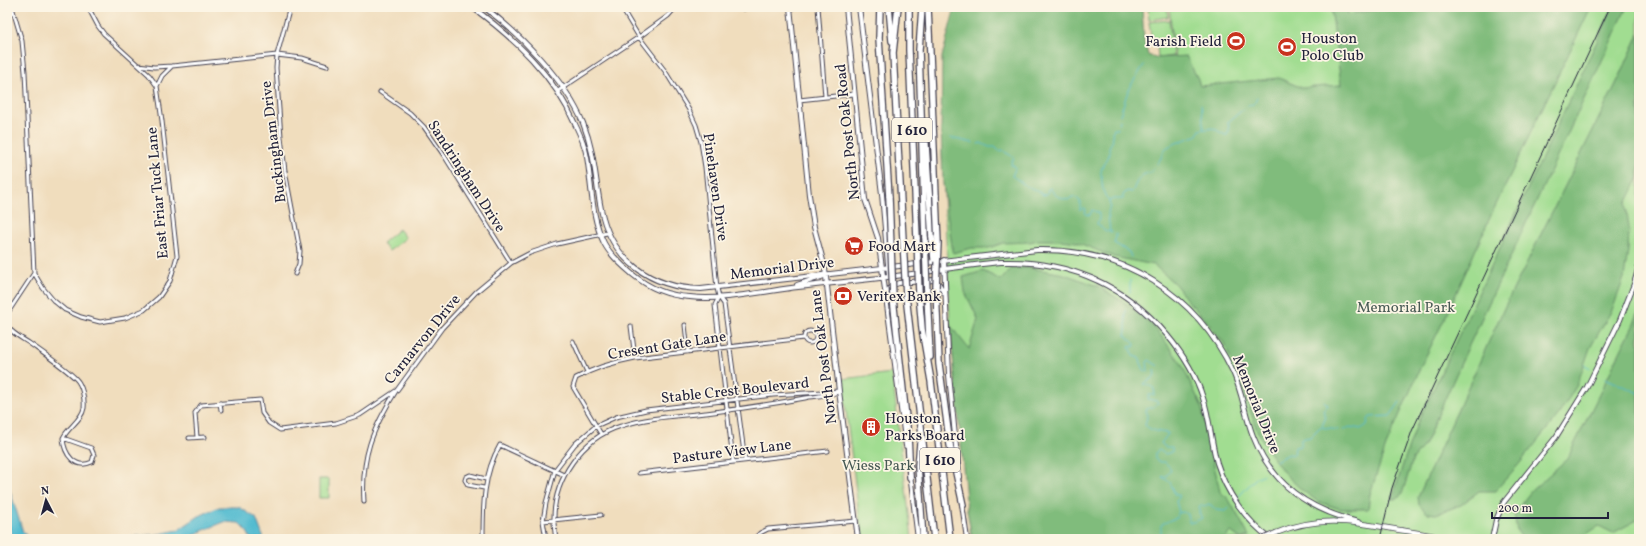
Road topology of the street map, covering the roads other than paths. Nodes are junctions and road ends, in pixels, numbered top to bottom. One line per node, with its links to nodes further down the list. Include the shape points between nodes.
1 (12, 7): 42 (street, via 22,41 25,72)
2 (88, 7): 21 (street, via 104,34)
3 (290, 7): 19 (street, Buckingham Drive)
4 (472, 7): 27 (main road, Memorial Drive, via 509,36)
5 (484, 7): 26 (main road, Memorial Drive, via 534,52)
6 (621, 7): 18 (street, Pinehaven Drive)
7 (676, 7): 18 (street)
8 (790, 7): 31 (main road, North Post Oak Lane)
9 (818, 7): 30 (street)
10 (846, 7): 29 (main road, North Post Oak Road)
11 (859, 7): 40 (main road, North Post Oak Road, via 882,194)
12 (880, 7): 91 (highway, bridge, via 879,38 893,298)
13 (889, 7): 20 (highway)
14 (898, 7): 20 (highway, I 610)
15 (909, 7): 67 (highway, I 610, bridge, via 919,294)
16 (922, 7): 24 (highway)
17 (928, 7): 50 (highway, bridge, via 938,243)
18 (639, 37): 26 (street); 48 (street, Pinehaven Drive, via 665,71 689,110 699,137 705,167)
19 (277, 54): 22 (street); 23 (street); 43 (street, Buckingham Drive, via 281,137 300,251)
20 (893, 54): 79 (highway, I 610, bridge, via 906,296)
21 (138, 65): 22 (street); 25 (street)
22 (172, 66): 25 (street)
23 (327, 66)
24 (920, 72): 50 (highway, bridge); 67 (highway, bridge)
25 (157, 86): 42 (street, East Friar Tuck Lane, via 177,256 170,281 158,297 139,312 125,318 100,322 65,310 53,300)
26 (564, 88): 27 (street); 32 (main road, Memorial Drive, via 576,108)
27 (558, 91): 33 (main road, Memorial Drive)
28 (380, 92): 37 (street, Sandringham Drive, via 410,112 424,127)
29 (854, 94): 30 (street); 39 (main road, North Post Oak Road, via 864,189 876,231)
30 (825, 97): 31 (street)
31 (799, 100): 44 (main road, North Post Oak Lane, via 810,206)
32 (589, 140): 33 (main road); 34 (main road, Memorial Drive)
33 (582, 142): 35 (main road, Memorial Drive)
34 (607, 232): 35 (street, Carnarvon Drive); 48 (main road, Memorial Drive, via 623,256 635,268 655,280 688,289)
35 (600, 234): 37 (street, Carnarvon Drive, via 550,246); 52 (main road, Memorial Drive, via 622,266 646,284 669,294)
36 (944, 260): 40 (main road, Memorial Drive); 41 (main road); 100 (main road, Memorial Drive, via 1057,250 1106,258 1147,276 1189,308 1214,337 1234,374 1257,444 1268,465 1280,480 1302,499 1324,511)
37 (511, 263): 68 (street, Carnarvon Drive, via 476,292 442,328)
38 (1639, 266): 114 (main road, via 1620,320 1587,387 1556,437 1504,502 1496,520)
39 (882, 268): 40 (main road, Memorial Drive); 44 (main road, Memorial Drive); 45 (main road, North Post Oak Road)
40 (888, 268): 46 (main road, North Post Oak Road)
41 (944, 269): 46 (main road, Memorial Drive); 51 (main road); 112 (main road, Memorial Drive, via 1001,262 1046,264 1086,276 1129,298 1159,325 1191,369 1203,397 1223,478 1238,505)
42 (34, 273): 54 (street)
43 (295, 274)
44 (826, 275): 47 (main road, North Post Oak Lane); 48 (main road, Memorial Drive); 49 (main road)
45 (883, 276): 46 (main road, Memorial Drive); 47 (main road, Memorial Drive); 53 (main road, North Post Oak Road)
46 (889, 276)
47 (827, 283): 49 (main road, Memorial Drive); 69 (main road, North Post Oak Lane)
48 (718, 288): 52 (street, Pinehaven Drive)
49 (783, 289): 52 (main road, Memorial Drive)
50 (936, 290): 95 (highway, via 939,364 950,445)
51 (945, 295): 53 (main road, via 939,284 930,280 893,285); 95 (main road, via 949,376)
52 (719, 297): 58 (street, via 724,304); 59 (street, via 715,305)
53 (885, 297): 91 (main road, North Post Oak Road)
54 (7, 314)
55 (685, 325): 64 (street)
56 (7, 326): 83 (street, via 77,379 82,390 84,408)
57 (631, 326): 65 (street)
58 (727, 328): 59 (street); 62 (street)
59 (718, 329): 63 (street)
60 (804, 338): 60 (street, Cresent Gate Lane, via 810,344 814,343 817,337 810,331); 62 (street, Cresent Gate Lane)
61 (574, 341): 66 (street)
62 (730, 347): 63 (street, Cresent Gate Lane); 70 (street)
63 (719, 348): 64 (street, Cresent Gate Lane); 71 (street)
64 (688, 352): 65 (street, Cresent Gate Lane)
65 (635, 358): 66 (street, Cresent Gate Lane)
66 (587, 372): 78 (street, Cresent Gate Lane, via 576,378 573,387)
67 (931, 381): 109 (highway, I 610)
68 (397, 390): 72 (street, Carnarvon Drive, via 360,415 336,423 286,430 280,430 269,423 262,413 260,400); 94 (street, via 371,437 366,458)
69 (839, 391): 70 (street, Stable Crest Boulevard); 74 (street, Stable Crest Boulevard); 99 (main road, North Post Oak Lane)
70 (737, 399): 71 (street, Stable Crest Boulevard); 74 (street)
71 (726, 400): 73 (street, Stable Crest Boulevard); 76 (street)
72 (220, 403): 75 (street); 81 (street, via 201,405 197,408 194,419)
73 (662, 408): 77 (street); 78 (street, Stable Crest Boulevard, via 630,412)
74 (738, 409): 76 (street, Stable Crest Boulevard); 86 (street)
75 (221, 410)
76 (727, 410): 77 (street, Stable Crest Boulevard); 87 (street)
77 (663, 418): 80 (street, Stable Crest Boulevard, via 633,422)
78 (596, 426): 80 (street, Cresent Gate Lane); 88 (street, Stable Crest Boulevard, via 575,444)
79 (921, 428): 107 (highway, via 918,466); 108 (highway, I 610)
80 (601, 434): 90 (street, Stable Crest Boulevard, via 583,450)
81 (197, 437): 82 (street); 84 (street)
82 (205, 437)
83 (63, 438): 83 (street, via 91,448 94,456 92,462 86,465 76,462 63,447)
84 (189, 438)
85 (828, 451): 86 (street, Pasture View Lane)
86 (745, 460): 87 (street, Pasture View Lane)
87 (733, 461): 89 (street, Pasture View Lane)
88 (555, 470): 90 (street); 92 (street, via 500,444); 97 (street, Stable Crest Boulevard, via 547,497)
89 (639, 473)
90 (564, 475): 98 (street, Stable Crest Boulevard)
91 (910, 477): 106 (main road, North Post Oak Road)
92 (486, 479): 93 (street); 93 (street, via 470,475 465,480 468,485)
93 (484, 488): 101 (street)
94 (364, 502)
95 (963, 506): 110 (main road)
96 (602, 515): 98 (street)
97 (544, 521): 98 (street); 102 (street, Stable Crest Boulevard)
98 (554, 521): 103 (street, Stable Crest Boulevard)
99 (856, 521): 104 (street, via 768,530); 105 (main road, North Post Oak Lane)
100 (1367, 524): 111 (main road, bridge, via 1332,520 1317,522 1298,525); 113 (main road, Memorial Drive)
101 (483, 539)
102 (546, 539)
103 (556, 539)
104 (754, 539)
105 (858, 539)
106 (918, 539)
107 (923, 539)
108 (934, 539)
109 (950, 539)
110 (967, 539)
111 (1263, 539)
112 (1271, 539)
113 (1448, 539)
114 (1492, 539)

